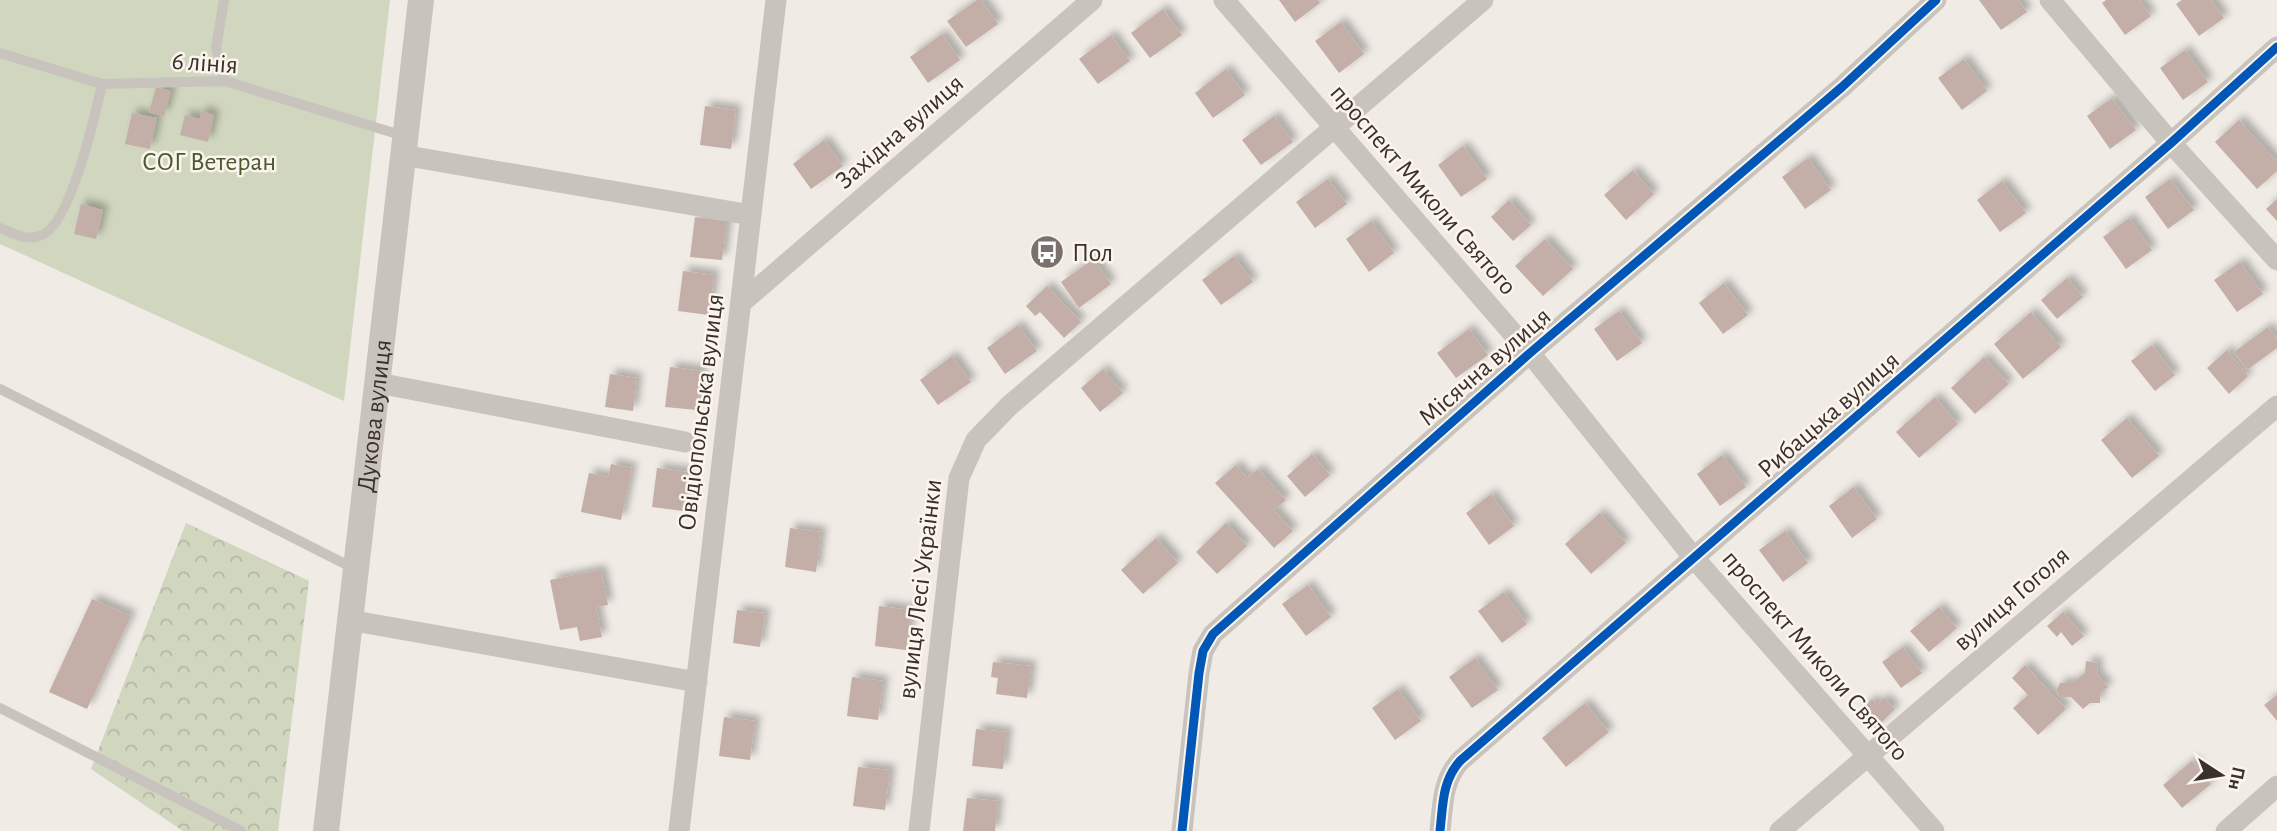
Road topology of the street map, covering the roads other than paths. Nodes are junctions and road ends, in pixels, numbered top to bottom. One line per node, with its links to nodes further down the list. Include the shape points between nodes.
1 (224, 0): 11 (lane, via 216,48)
2 (421, 0): 15 (street, Дукова вулиця)
3 (776, 0): 16 (street, Овідіопольська вулиця)
4 (1092, 0): 19 (street, Західна вулиця)
5 (1224, 0): 13 (street, проспект Миколи Святого)
6 (1483, 0): 13 (street, вулиця Лесі Українки)
7 (1936, 0): 20 (street, Місячна вулиця, via 1842,87)
8 (2050, 0): 14 (street)
9 (2277, 47): 14 (street, Рибацька вулиця)
10 (0, 53): 12 (lane, 6 лінія)
11 (225, 81): 12 (lane, 6 лінія); 15 (lane, 6 лінія)
12 (102, 84): 17 (lane, via 89,134 54,227 41,236 24,238)
13 (1334, 130): 20 (street, проспект Миколи Святого); 35 (street, вулиця Лесі Українки, via 1009,406 976,440 959,478)
14 (2171, 143): 18 (street); 25 (street, Рибацька вулиця)
15 (403, 145): 16 (street); 21 (street, Дукова вулиця)
16 (751, 215): 19 (street, Овідіопольська вулиця)
17 (0, 228)
18 (2277, 260)
19 (741, 303): 28 (street, Овідіопольська вулиця)
20 (1530, 353): 25 (street, проспект Миколи Святого); 36 (street, Місячна вулиця, via 1213,635 1203,651 1199,673)
21 (378, 383): 24 (street); 26 (street, Дукова вулиця)
22 (0, 389): 26 (lane)
23 (2277, 406): 30 (street, вулиця Гоголя)
24 (685, 442)
25 (1694, 558): 30 (street, проспект Миколи Святого); 37 (street, Рибацька вулиця, via 1460,761 1445,786)
26 (355, 569): 27 (street, Дукова вулиця)
27 (349, 620): 28 (street); 33 (street, Дукова вулиця)
28 (697, 682): 34 (street, Овідіопольська вулиця)
29 (0, 708): 32 (lane)
30 (1868, 757): 38 (street, вулиця Гоголя); 39 (street, проспект Миколи Святого)
31 (2277, 786): 40 (street)
32 (241, 831)
33 (327, 831)
34 (679, 831)
35 (919, 831)
36 (1182, 831)
37 (1440, 831)
38 (1780, 831)
39 (1934, 831)
40 (2226, 831)

